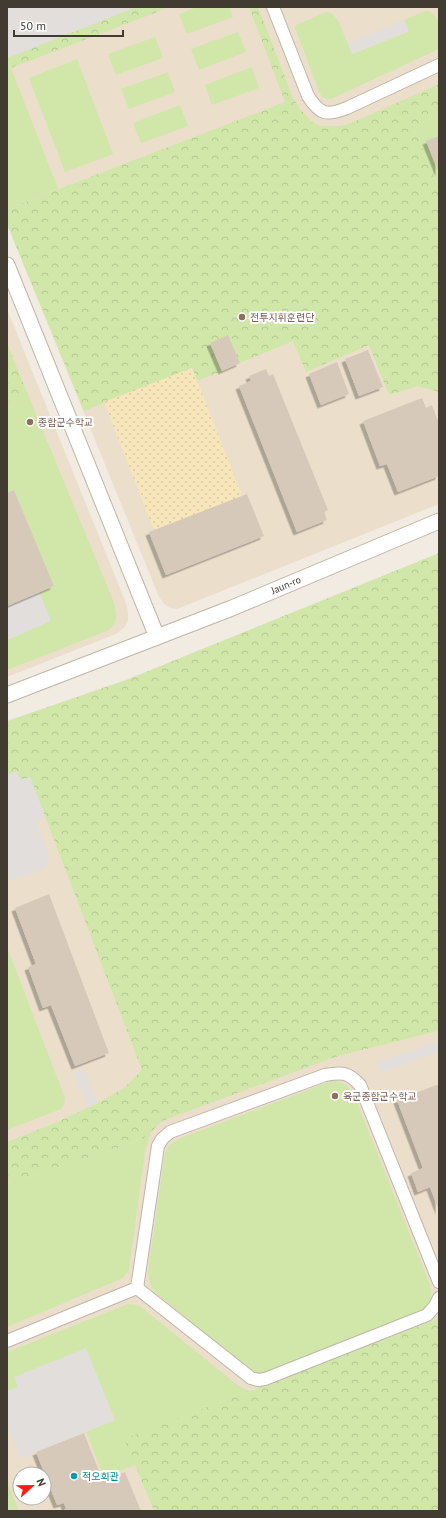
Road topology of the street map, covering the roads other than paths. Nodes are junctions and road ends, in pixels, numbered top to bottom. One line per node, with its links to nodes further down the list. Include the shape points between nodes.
1 (273, 7): 2 (street, via 308,96 315,107 325,113 347,108)
2 (439, 65)
3 (7, 265): 5 (street)
4 (439, 521): 5 (street, Jaun-ro)
5 (157, 637): 6 (street, Jaun-ro)
6 (7, 695)
7 (439, 1282): 8 (street, via 360,1085 353,1078 338,1073 325,1075 170,1132 162,1139 158,1146)
8 (138, 1288): 9 (street, via 251,1378 258,1380 427,1315); 10 (street)
9 (439, 1298)
10 (7, 1341)

